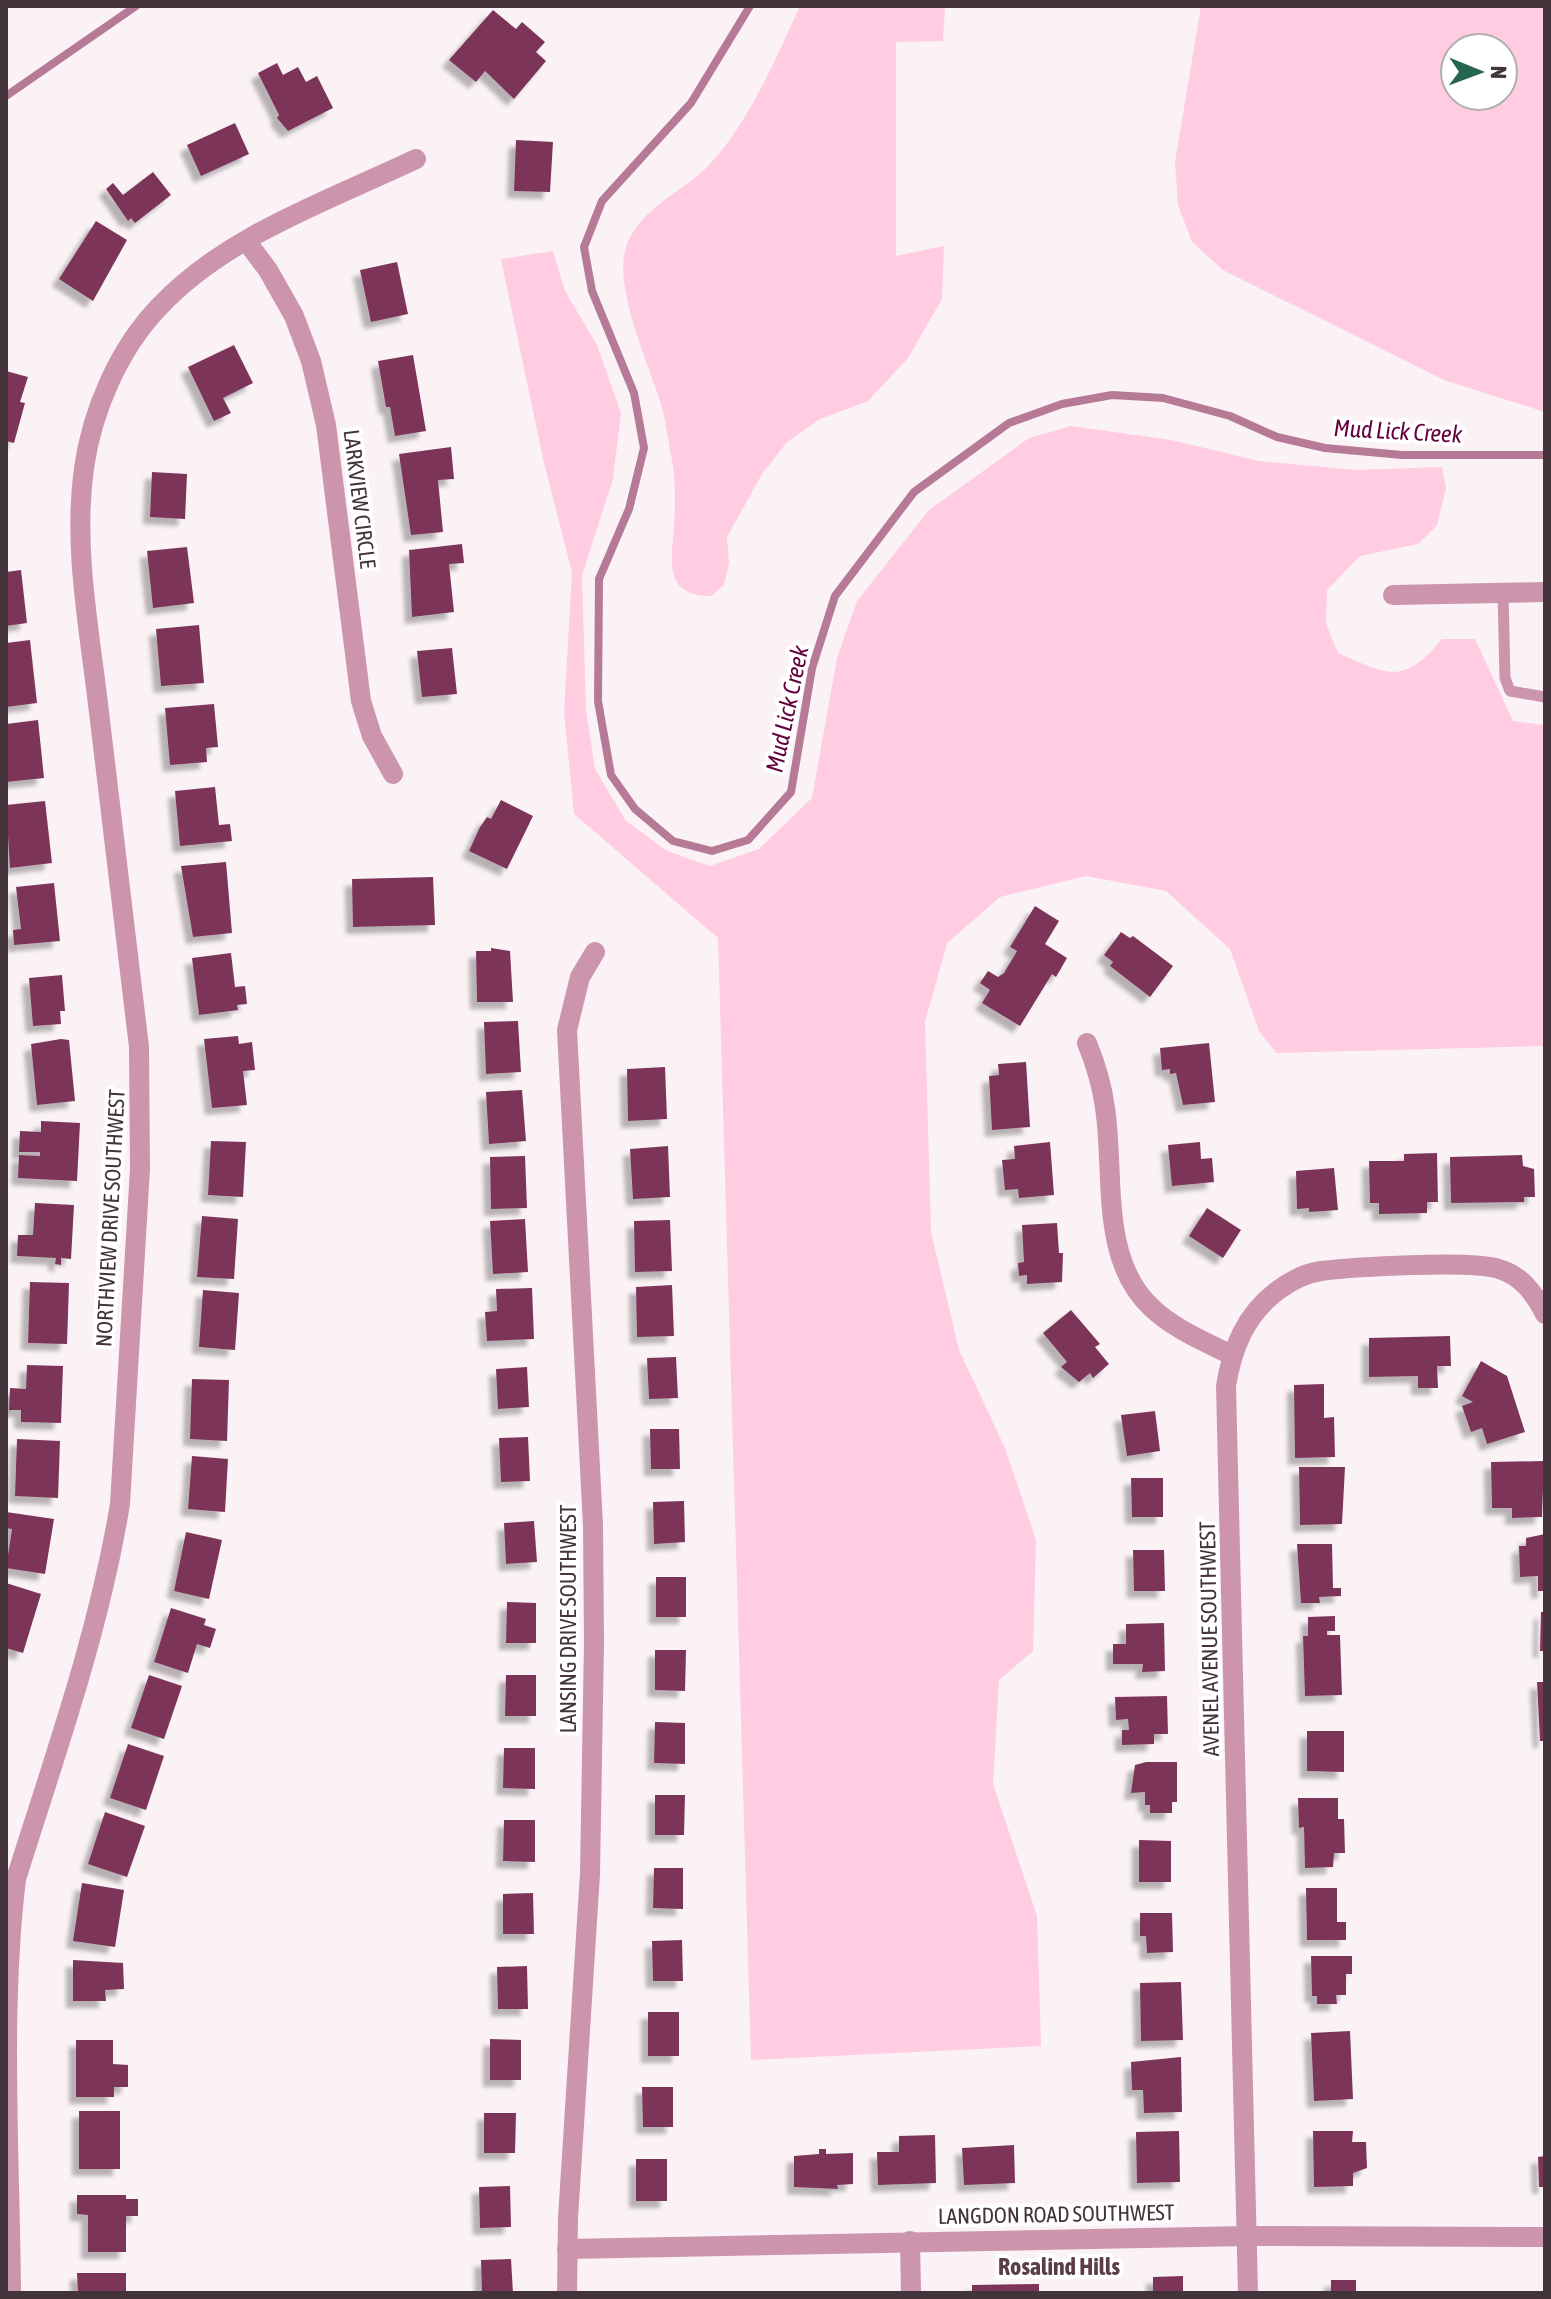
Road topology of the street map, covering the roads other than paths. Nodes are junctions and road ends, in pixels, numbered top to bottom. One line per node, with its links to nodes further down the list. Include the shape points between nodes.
1 (416, 159): 2 (street, NORTHVIEW DRIVE SOUTHWEST)
2 (247, 242): 7 (street, LARKVIEW CIRCLE, via 294,316 311,361 326,425 361,701); 16 (street, NORTHVIEW DRIVE SOUTHWEST, via 188,280 134,338 110,383 84,468 85,596 139,1047 142,1129 113,1550 96,1627 16,1879 11,1917)
3 (1545, 592): 4 (street)
4 (1503, 593): 5 (street); 6 (lane, via 1505,678 1510,691)
5 (1393, 595)
6 (1545, 697)
7 (393, 774)
8 (595, 952): 15 (street, LANSING DRIVE SOUTHWEST, via 580,977 567,1030 593,1525 594,1642 590,1874)
9 (1087, 1043): 11 (street, via 1100,1076 1114,1222 1131,1283 1167,1321)
10 (1545, 1314): 11 (street, via 1531,1290 1497,1268 1319,1271 1266,1301 1243,1329)
11 (1231, 1355): 12 (street, AVENEL AVENUE SOUTHWEST, via 1226,1386)
12 (1247, 2236): 13 (street, LANGDON ROAD SOUTHWEST); 14 (street, LANGDON ROAD SOUTHWEST); 19 (street, AVENEL AVENUE SOUTHWEST)
13 (1545, 2237)
14 (910, 2241): 15 (street, LANGDON ROAD SOUTHWEST); 18 (street)
15 (567, 2249): 17 (street, LANSING DRIVE SOUTHWEST)
16 (11, 2293)
17 (567, 2293)
18 (911, 2293)
19 (1248, 2293)

